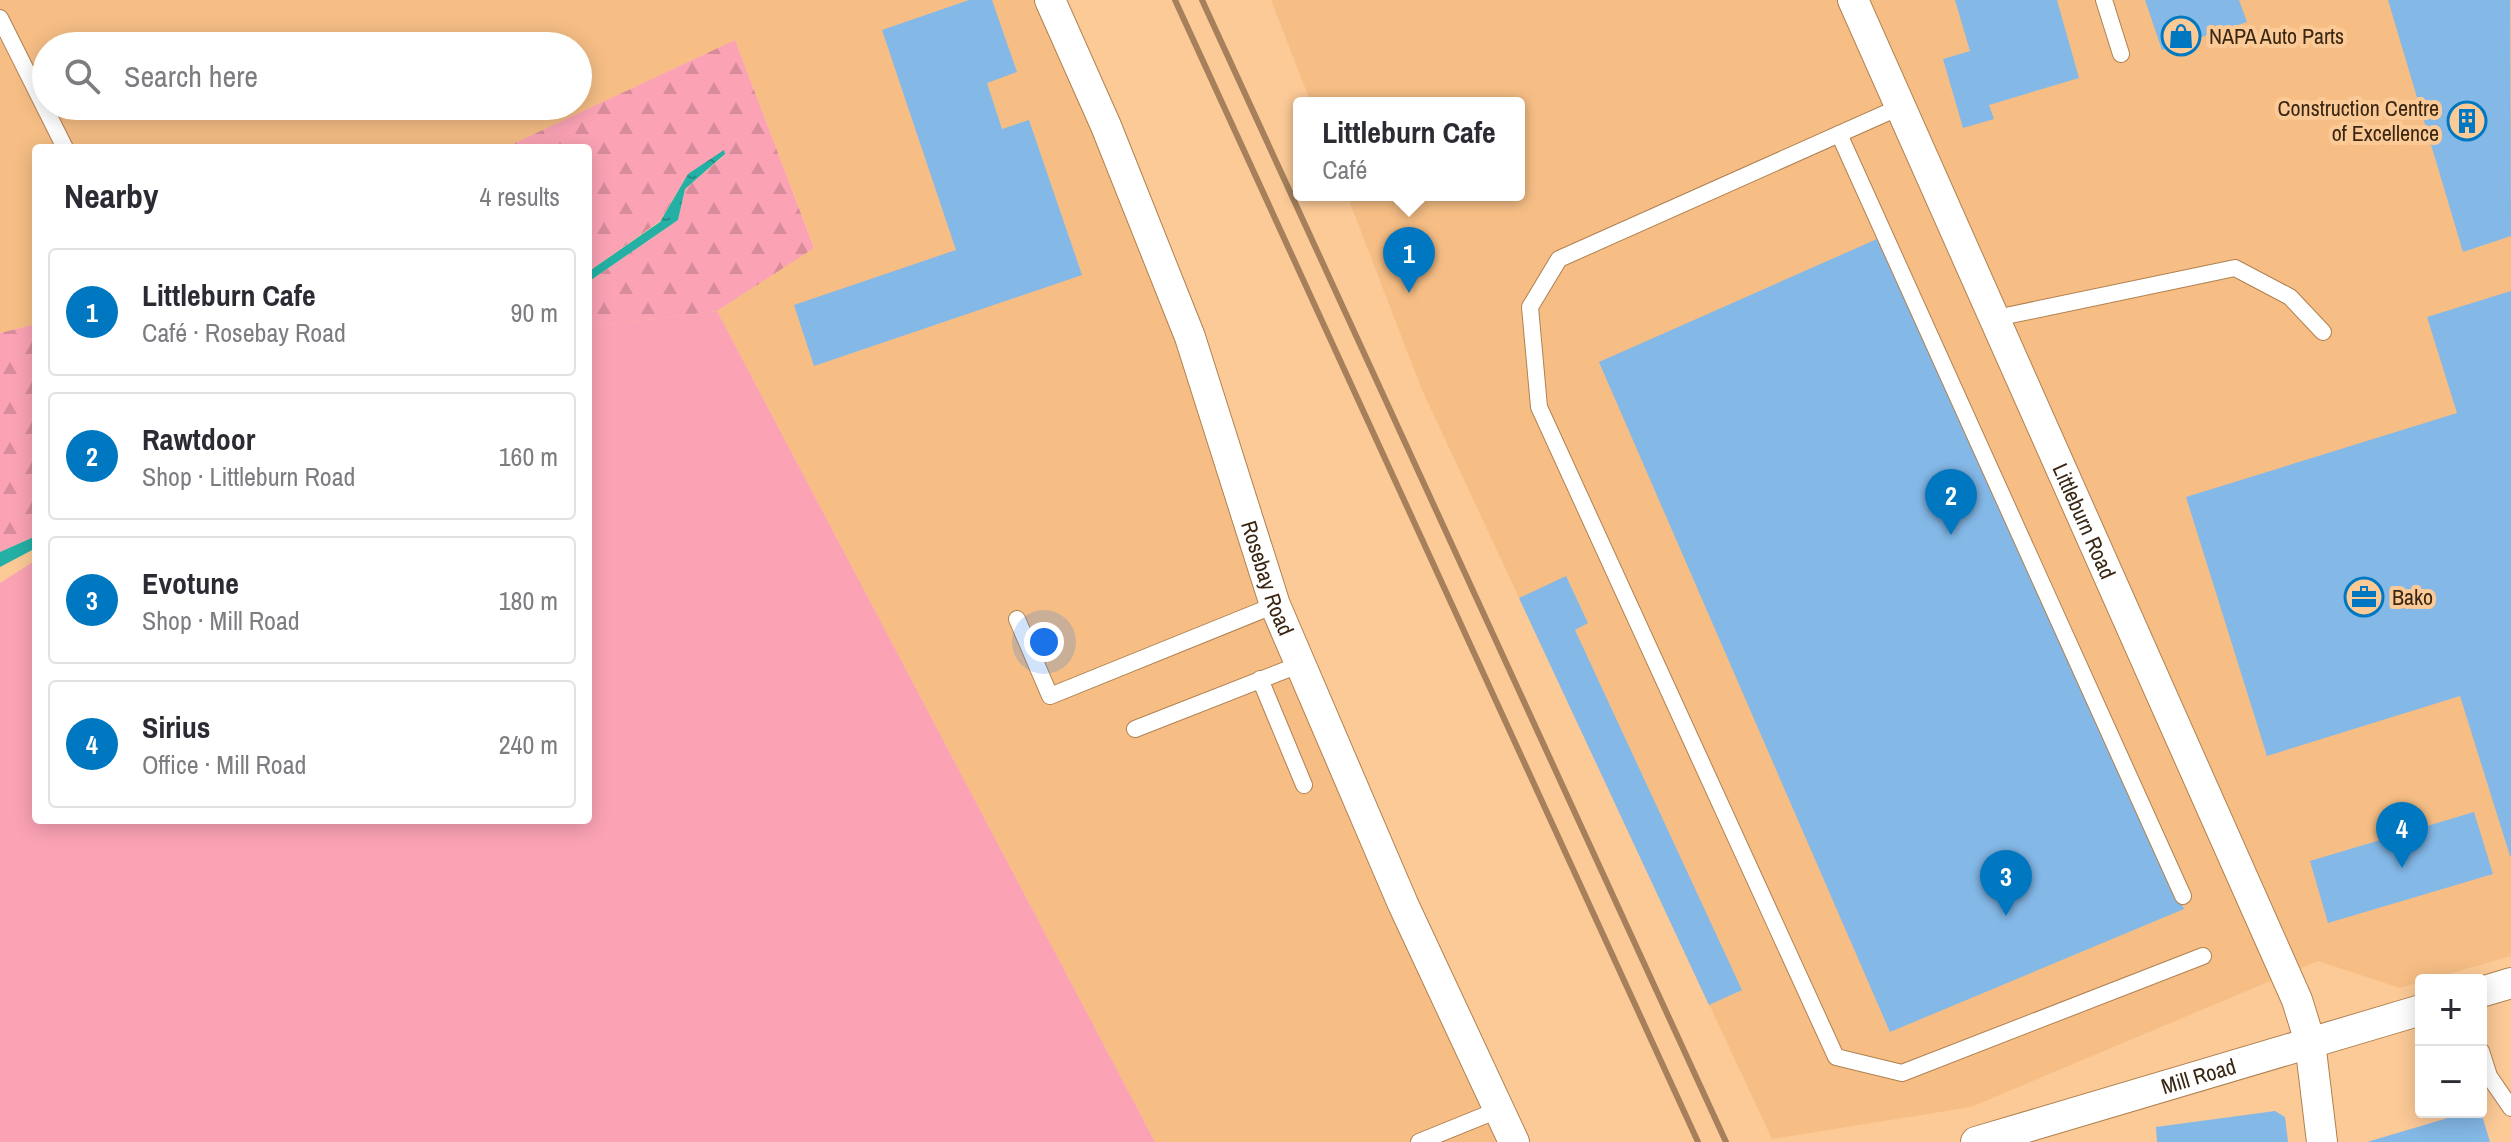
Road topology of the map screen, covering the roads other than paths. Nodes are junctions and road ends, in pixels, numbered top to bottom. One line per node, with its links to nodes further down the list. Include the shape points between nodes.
1 (1050, 0): 13 (street, Rosebay Road, via 1190,337)
2 (1853, 0): 7 (street, Littleburn Road)
3 (2104, 0): 5 (lane)
4 (0, 18): 6 (lane)
5 (2121, 54)
6 (32, 82)
7 (1902, 106): 9 (lane); 11 (street, Littleburn Road)
8 (51, 120): 10 (lane)
9 (1839, 134): 19 (lane); 20 (lane, via 1559,259 1530,307 1539,407 1836,1057 1902,1073)
10 (63, 144)
11 (1996, 318): 12 (lane, via 2235,268 2290,297); 24 (street, Littleburn Road, via 2297,1000)
12 (2323, 332)
13 (1275, 605): 14 (lane, via 1050,696); 15 (street, Rosebay Road)
14 (1017, 619)
15 (1301, 664): 16 (lane); 27 (street, Rosebay Road)
16 (1260, 679): 17 (lane); 18 (lane)
17 (1135, 729)
18 (1304, 785)
19 (2183, 896)
20 (2203, 956)
21 (2511, 983): 22 (street)
22 (2487, 990)
23 (2415, 1012): 24 (street, Mill Road)
24 (2310, 1042): 30 (street, Mill Road); 31 (street, Littleburn Road)
25 (2487, 1070): 26 (lane)
26 (2511, 1108)
27 (1498, 1110): 28 (lane); 29 (street, Rosebay Road)
28 (1419, 1142)
29 (1514, 1142)
30 (1976, 1142)
31 (2322, 1142)

